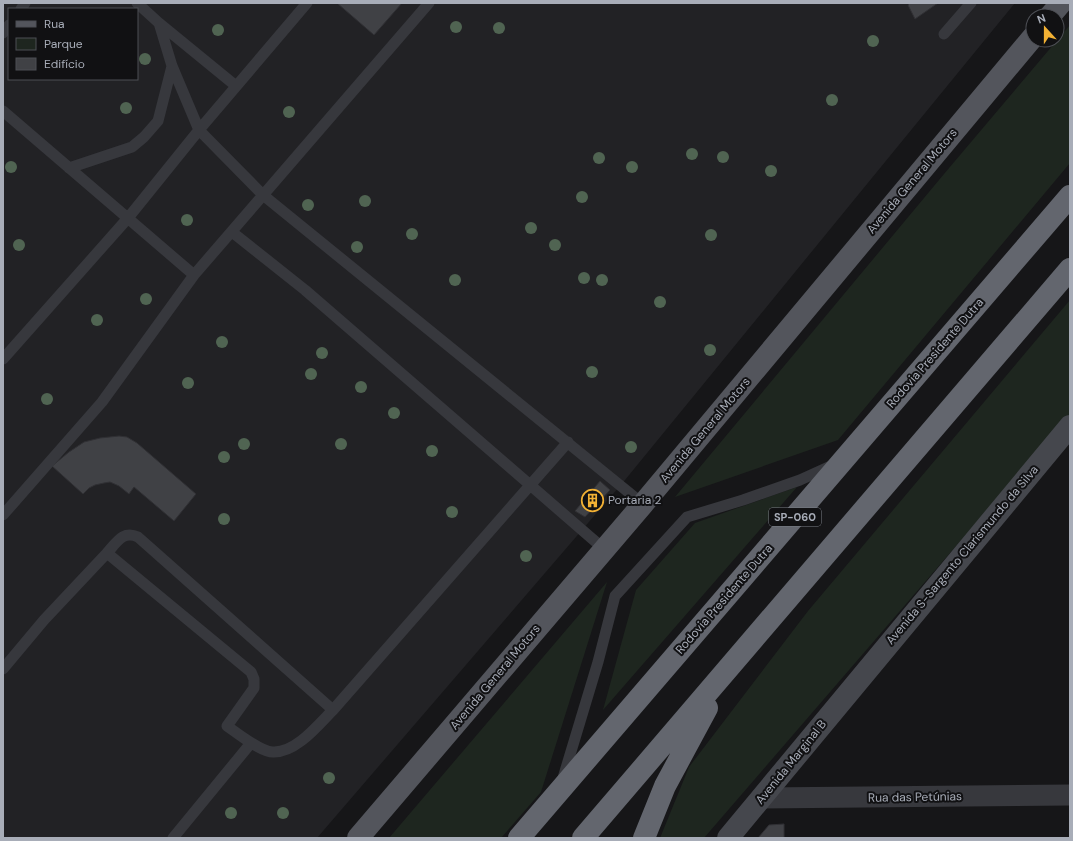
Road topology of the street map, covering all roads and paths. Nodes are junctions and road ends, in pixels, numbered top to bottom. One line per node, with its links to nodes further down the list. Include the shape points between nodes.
1 (138, 3): 5 (lane)
2 (307, 3): 9 (lane)
3 (428, 3): 13 (lane)
4 (971, 3): 6 (lane)
5 (159, 23): 8 (lane); 9 (lane)
6 (944, 34)
7 (1025, 46): 24 (main road, Avenida General Motors)
8 (172, 66): 11 (lane); 12 (lane, via 158,121 144,138 132,147)
9 (236, 86): 11 (lane)
10 (3, 111): 12 (lane)
11 (198, 130): 13 (lane); 15 (lane)
12 (69, 168): 15 (lane)
13 (263, 195): 16 (lane); 21 (lane)
14 (1070, 196): 22 (highway, Rodovia Presidente Dutra / SP-060)
15 (128, 218): 18 (lane); 19 (lane)
16 (232, 232): 18 (lane); 23 (lane, via 305,290)
17 (1070, 269): 29 (highway)
18 (194, 275): 25 (lane, via 102,402)
19 (3, 359)
20 (1070, 426): 30 (street, Avenida S-Sargento Clarismundo da Silva)
21 (568, 442): 23 (lane); 24 (lane)
22 (844, 459): 33 (highway, Rodovia Presidente Dutra / SP-060); 33 (lane, via 800,480 687,517 615,596)
23 (530, 485): 26 (lane); 31 (lane)
24 (643, 504): 26 (main road, Avenida General Motors)
25 (3, 515)
26 (604, 549): 37 (main road, Avenida General Motors)
27 (107, 552): 28 (lane); 31 (lane, via 125,535 138,537); 32 (lane, via 251,672 254,688 227,726)
28 (3, 669)
29 (728, 670): 39 (highway); 40 (highway, via 665,786)
30 (854, 685): 35 (street, Avenida Marginal B)
31 (333, 710): 32 (lane, via 295,746 272,752)
32 (251, 743): 36 (lane)
33 (559, 792): 38 (highway, Rodovia Presidente Dutra / SP-060)
34 (1070, 795): 35 (street, Rua das Petúnias)
35 (761, 798): 41 (street, Avenida Marginal B)
36 (173, 838)
37 (358, 838)
38 (519, 838)
39 (583, 838)
40 (644, 838)
41 (728, 838)

